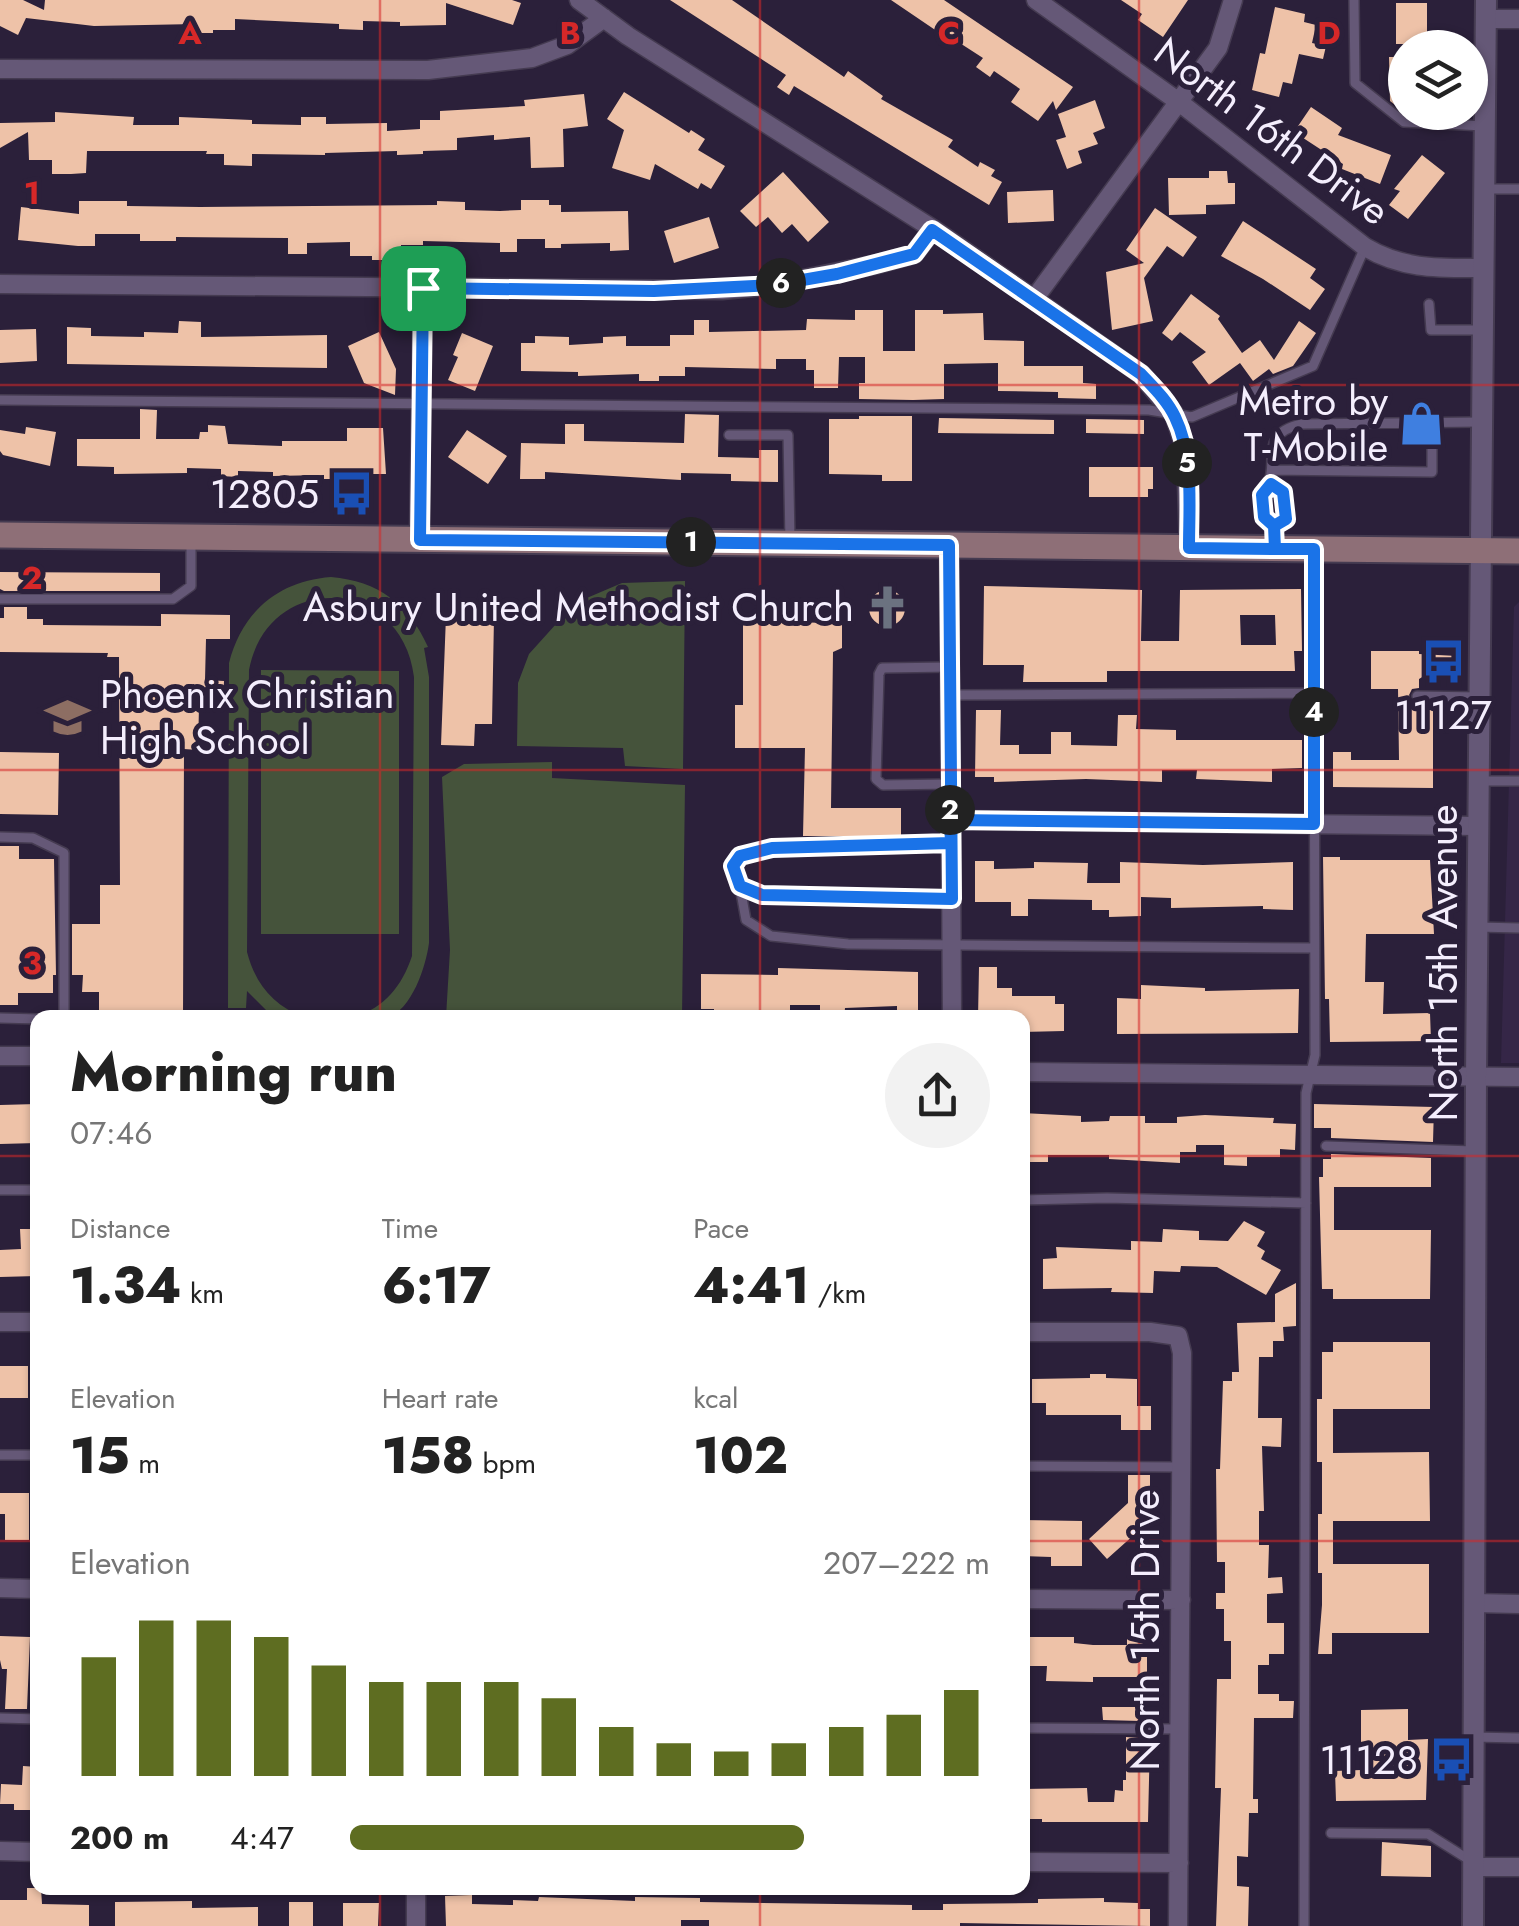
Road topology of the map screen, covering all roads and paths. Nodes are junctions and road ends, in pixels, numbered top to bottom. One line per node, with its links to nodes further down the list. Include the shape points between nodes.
1 (579, 0): 6 (street)
2 (1036, 0): 9 (street, North 16th Drive)
3 (1233, 0): 9 (street, via 1218,48)
4 (1354, 0): 10 (lane, via 1355,83)
5 (1486, 9): 7 (street)
6 (604, 18): 8 (street, via 568,45 532,58 428,70); 14 (street)
7 (1519, 19)
8 (0, 69)
9 (1179, 102): 15 (street, North 16th Drive); 19 (street)
10 (1388, 109)
11 (1484, 130): 12 (street, North 15th Avenue)
12 (1484, 189): 13 (lane); 16 (street, North 15th Avenue)
13 (1519, 189)
14 (932, 230): 18 (street, via 914,254 774,285); 19 (street)
15 (1366, 247): 16 (street, North 16th Drive, via 1414,268); 24 (lane, via 1313,366 1192,417)
16 (1484, 268): 21 (street, North 15th Avenue)
17 (0, 284): 18 (street)
18 (423, 288): 23 (street)
19 (1034, 299): 24 (street, via 1141,374)
20 (1429, 304): 21 (lane, via 1430,330)
21 (1483, 330): 25 (street, North 15th Avenue)
22 (0, 400): 23 (lane)
23 (422, 403): 24 (lane); 53 (street)
24 (1174, 414): 56 (street, via 1186,450)
25 (1482, 422): 30 (lane); 58 (street, North 15th Avenue)
26 (1336, 423): 27 (lane); 31 (lane); 33 (lane)
27 (1357, 423): 28 (lane); 34 (lane)
28 (1378, 423): 29 (lane); 35 (lane)
29 (1400, 423): 30 (lane); 37 (lane)
30 (1432, 423): 48 (lane, via 1432,472)
31 (1310, 424): 36 (lane); 43 (lane, via 1284,428 1274,438)
32 (729, 434): 54 (lane, via 788,435)
33 (1336, 437)
34 (1357, 437)
35 (1379, 437)
36 (1310, 438)
37 (1400, 438)
38 (1310, 456): 44 (lane)
39 (1379, 457): 47 (lane)
40 (1337, 458): 45 (lane)
41 (1358, 458): 46 (lane)
42 (1401, 458): 48 (lane)
43 (1272, 470): 44 (lane); 49 (lane)
44 (1310, 471): 45 (lane)
45 (1337, 471): 46 (lane)
46 (1358, 471): 47 (lane)
47 (1380, 472): 48 (lane)
48 (1402, 472)
49 (1271, 484): 52 (lane, via 1262,495 1263,509); 52 (lane, via 1283,492 1286,509)
50 (0, 534): 51 (main road)
51 (191, 537): 53 (main road); 60 (lane, via 191,586 173,599)
52 (1275, 538): 56 (main road); 57 (main road)
53 (420, 540): 54 (main road)
54 (790, 544): 55 (main road)
55 (949, 545): 56 (main road); 61 (street)
56 (1189, 548)
57 (1314, 549): 58 (main road); 62 (lane)
58 (1482, 551): 59 (main road); 65 (street, North 15th Avenue)
59 (1519, 552)
60 (0, 599)
61 (950, 667): 63 (street); 68 (lane, via 882,668 876,779 883,785)
62 (1314, 693): 63 (lane); 70 (lane)
63 (950, 695): 68 (street)
64 (1417, 696): 65 (lane)
65 (1480, 698): 66 (street, North 15th Avenue)
66 (1479, 781): 67 (lane); 71 (street, North 15th Avenue)
67 (1519, 781)
68 (950, 784): 69 (street)
69 (950, 820): 70 (street); 73 (street)
70 (1314, 824): 71 (street); 79 (lane)
71 (1478, 826): 76 (street, North 15th Avenue)
72 (0, 837): 80 (lane, via 33,838 64,853)
73 (951, 843): 74 (lane, via 772,848 740,856 733,866); 75 (street)
74 (740, 886): 75 (lane, via 762,895); 78 (lane, via 746,920 771,936)
75 (952, 899): 78 (street)
76 (1478, 928): 77 (lane); 88 (street, North 15th Avenue)
77 (1519, 928)
78 (951, 947): 79 (lane); 81 (street)
79 (1314, 948): 87 (lane)
80 (64, 1010)
81 (952, 1010)
82 (0, 1018): 83 (lane)
83 (30, 1020)
84 (0, 1056): 85 (street)
85 (30, 1056)
86 (1030, 1072): 87 (street)
87 (1310, 1074): 88 (street); 95 (lane)
88 (1476, 1076): 89 (street); 91 (street, North 15th Avenue)
89 (1519, 1077)
90 (1326, 1146): 91 (lane)
91 (1476, 1152): 107 (street, North 15th Avenue)
92 (0, 1190): 93 (lane)
93 (30, 1190)
94 (1030, 1200): 95 (lane)
95 (1306, 1203): 125 (lane)
96 (0, 1322): 97 (street)
97 (30, 1322)
98 (1030, 1332): 102 (street, North 15th Drive, via 1178,1336)
99 (0, 1454): 100 (lane)
100 (30, 1455)
101 (1030, 1466): 102 (lane)
102 (1182, 1467): 106 (street, North 15th Drive)
103 (0, 1588): 104 (street)
104 (30, 1589)
105 (1030, 1598): 106 (street)
106 (1181, 1600): 112 (street, North 15th Drive)
107 (1474, 1604): 108 (street); 113 (street, North 15th Avenue)
108 (1519, 1604)
109 (0, 1718): 110 (lane)
110 (30, 1718)
111 (1030, 1728): 112 (lane)
112 (1180, 1729): 119 (street, North 15th Drive)
113 (1474, 1737): 114 (lane); 120 (street, North 15th Avenue)
114 (1519, 1738)
115 (1331, 1833): 120 (lane, via 1428,1834)
116 (0, 1852): 117 (street)
117 (30, 1852)
118 (1030, 1862): 119 (street)
119 (1179, 1863): 124 (street, North 15th Drive)
120 (1473, 1864): 121 (street); 126 (street, North 15th Avenue)
121 (1519, 1868)
122 (416, 1895): 123 (street)
123 (416, 1926)
124 (1178, 1926)
125 (1304, 1926)
126 (1473, 1926)

